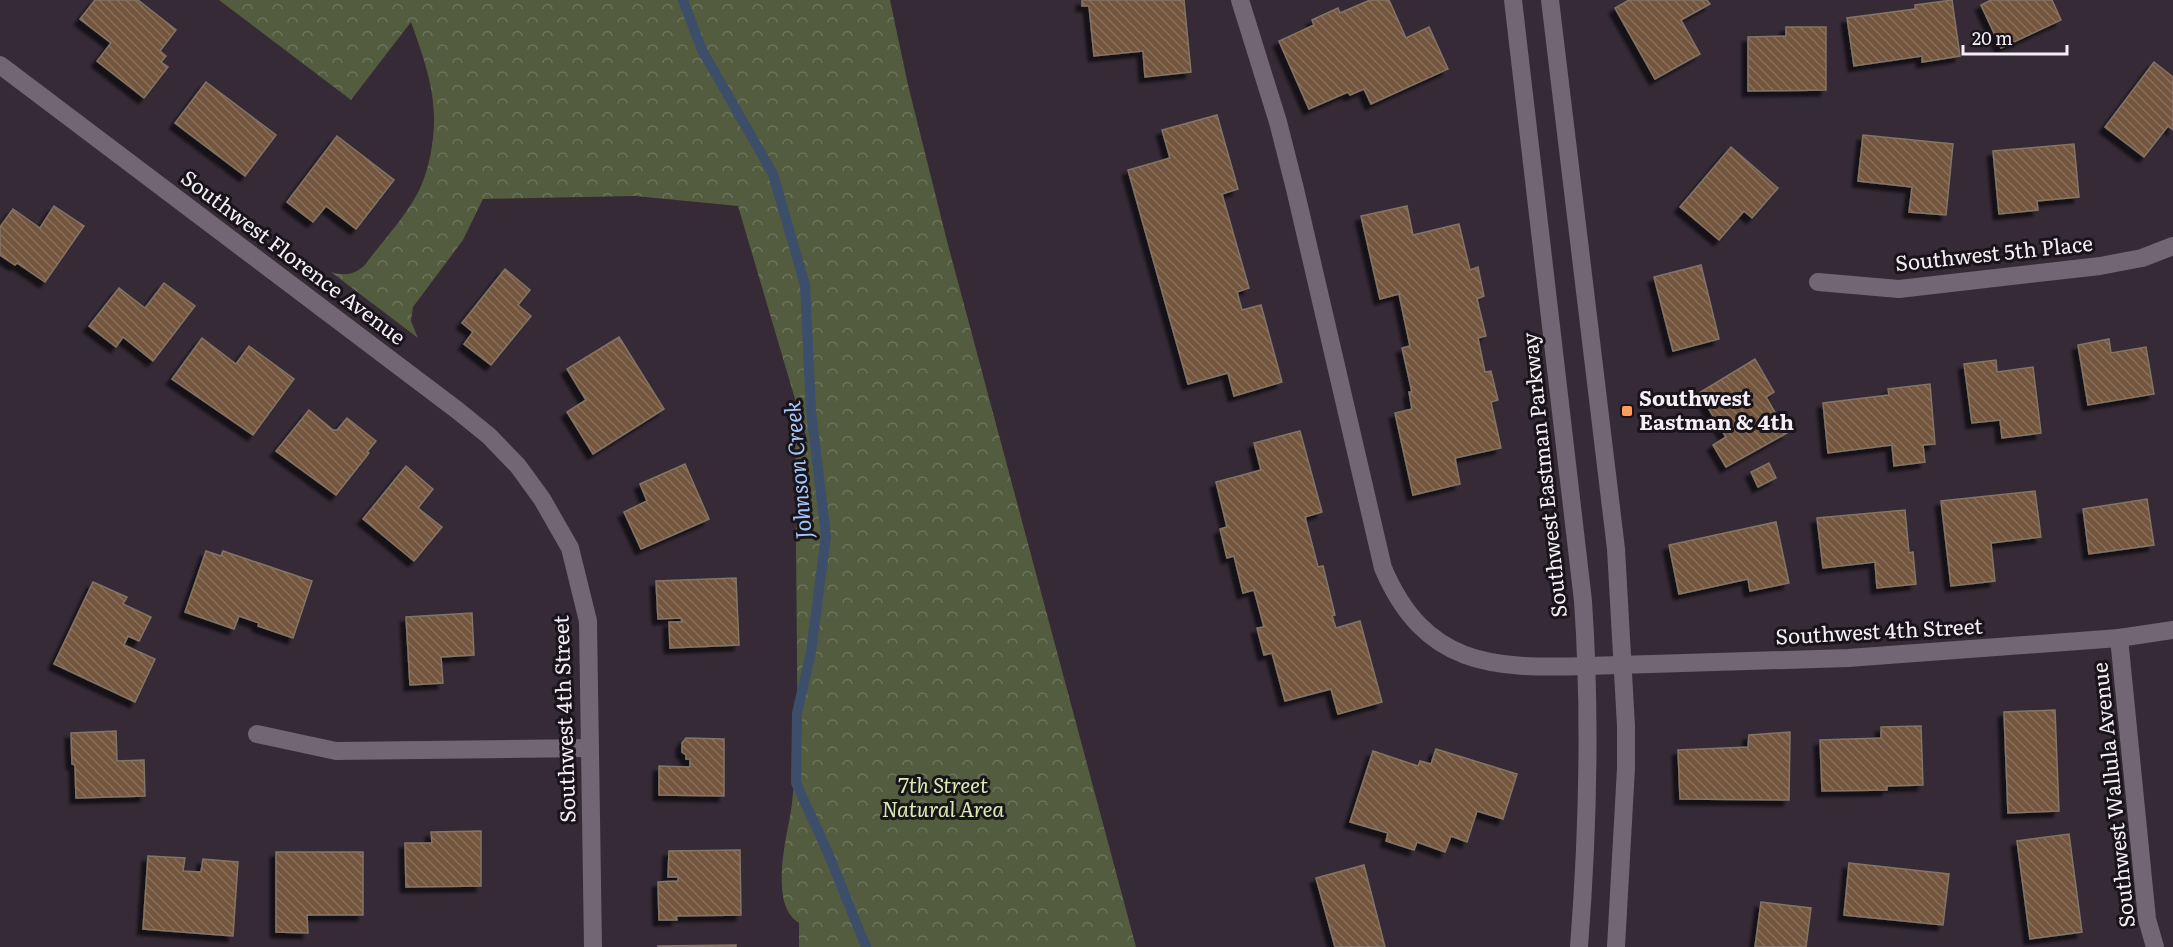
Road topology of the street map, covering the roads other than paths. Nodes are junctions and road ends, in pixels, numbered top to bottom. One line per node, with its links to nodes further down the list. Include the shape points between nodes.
1 (1240, 0): 11 (street, Southwest 4th Street, via 1278,122 1383,568 1392,590 1433,639 1455,652 1530,668)
2 (1513, 0): 11 (street, Southwest Eastman Parkway, via 1572,498)
3 (1550, 0): 10 (street, via 1616,549)
4 (1, 68): 7 (street, Southwest Florence Avenue, via 489,436)
5 (2173, 246): 6 (street, Southwest 5th Place, via 2142,258 2100,266 1899,289)
6 (1818, 282)
7 (542, 499): 13 (street, Southwest 4th Street, via 570,548 588,621)
8 (2173, 630): 9 (street, Southwest 4th Street)
9 (2119, 638): 10 (street, Southwest 4th Street, via 1848,658); 17 (street, Southwest Wallula Avenue, via 2147,919)
10 (1623, 665): 11 (street, Southwest 4th Street); 16 (street, via 1626,768)
11 (1587, 666): 15 (street, Southwest Eastman Parkway, via 1587,816)
12 (257, 734): 13 (street, via 336,751)
13 (591, 748): 14 (street, Southwest 4th Street)
14 (593, 947)
15 (1579, 947)
16 (1616, 947)
17 (2155, 947)

